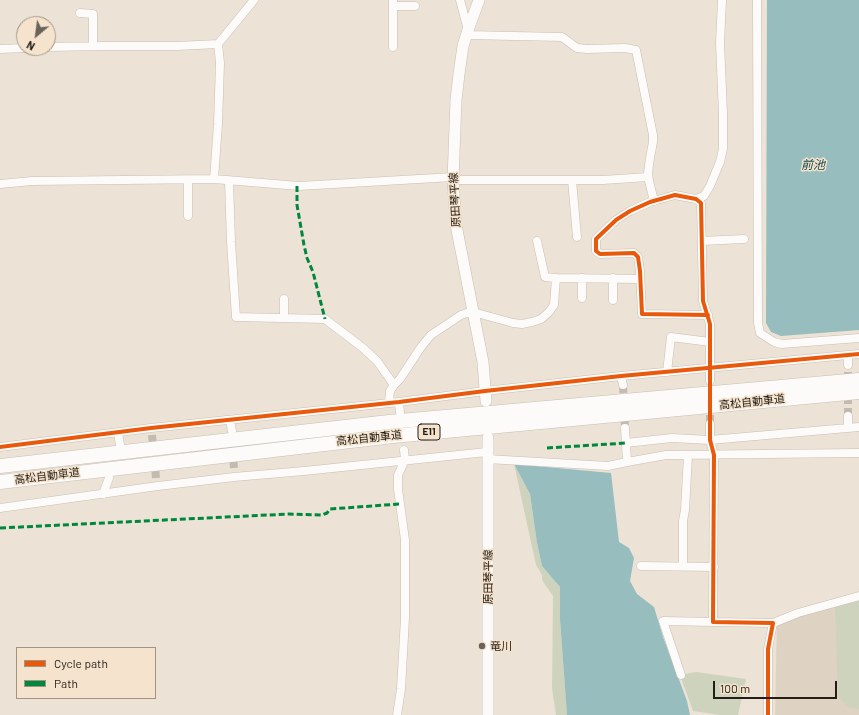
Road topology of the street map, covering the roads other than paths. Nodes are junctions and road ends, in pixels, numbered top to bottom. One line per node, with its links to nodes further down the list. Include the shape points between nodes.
1 (254, 0): 10 (street)
2 (460, 0): 9 (street)
3 (479, 0): 9 (main road, 原田琴平線)
4 (722, 0): 23 (street, via 720,42 723,149 710,186 704,196)
5 (756, 0): 40 (street, via 760,333 782,344)
6 (393, 3): 7 (street); 13 (street)
7 (415, 6)
8 (80, 14): 11 (street, via 93,14)
9 (467, 32): 16 (street, via 562,37 574,46 582,48 636,50 653,135); 18 (main road, 原田琴平線, via 456,100)
10 (218, 44): 11 (street); 17 (street, via 220,63)
11 (93, 46): 12 (street)
12 (56, 47)
13 (393, 47)
14 (16, 48): 15 (street)
15 (0, 49)
16 (648, 177): 20 (street); 24 (street)
17 (214, 179): 19 (street); 21 (street)
18 (453, 179): 20 (street); 21 (street, via 298,186); 37 (main road, 原田琴平線, via 456,225)
19 (188, 180): 22 (street, via 32,181); 25 (street)
20 (572, 180): 26 (street)
21 (229, 181): 39 (street, via 236,317)
22 (0, 184)
23 (696, 199): 24 (street, via 675,195); 29 (street, via 701,203)
24 (654, 201): 33 (street, via 616,220 596,239 596,251 600,254 634,253 638,257)
25 (188, 216)
26 (577, 237)
27 (744, 239): 29 (street)
28 (537, 241): 30 (street, via 545,277)
29 (702, 241): 38 (street, via 703,301)
30 (556, 278): 31 (street); 37 (street, via 554,305 541,319 522,324)
31 (582, 278): 32 (street); 34 (street)
32 (613, 278): 33 (street); 36 (street)
33 (640, 279): 38 (street, via 642,314)
34 (582, 298)
35 (284, 299): 39 (street)
36 (613, 300)
37 (473, 312): 50 (street, via 467,312 431,335); 53 (main road, 原田琴平線, via 483,362)
38 (708, 315): 41 (street)
39 (284, 318): 50 (street, via 325,319 377,361)
40 (859, 338)
41 (710, 342): 45 (street); 46 (street, via 671,337)
42 (859, 354): 43 (street)
43 (848, 355): 44 (street); 45 (street)
44 (848, 364)
45 (709, 368): 46 (street); 49 (street)
46 (667, 372): 47 (street)
47 (621, 376): 51 (street); 53 (street)
48 (859, 380): 77 (highway, 高松自動車道 / E11, via 397,422)
49 (710, 381)
50 (394, 385): 55 (street, via 390,391)
51 (623, 385)
52 (859, 392): 79 (highway, 高松自動車道 / E11, via 393,436)
53 (485, 396): 54 (street)
54 (399, 402): 55 (street); 56 (street)
55 (389, 403): 58 (street)
56 (400, 413)
57 (848, 416): 62 (street)
58 (230, 420): 63 (street); 64 (street)
59 (710, 424): 66 (street)
60 (859, 427): 62 (street)
61 (625, 428): 67 (street)
62 (848, 428): 66 (street)
63 (232, 431)
64 (118, 433): 68 (street); 69 (street)
65 (488, 438): 72 (main road, 原田琴平線)
66 (710, 440): 67 (street, via 672,438); 74 (street)
67 (626, 443): 76 (street)
68 (120, 445)
69 (0, 447)
70 (404, 450): 75 (street)
71 (859, 453): 74 (street)
72 (487, 455): 75 (street); 76 (street, via 608,466); 90 (main road, 原田琴平線)
73 (688, 455): 74 (street); 76 (street, via 666,455); 83 (street, via 686,510 683,521)
74 (714, 455): 84 (street)
75 (405, 460): 80 (street, via 304,471 234,473 157,482); 89 (street, via 398,475 405,547 405,618)
76 (627, 462)
77 (0, 466)
78 (109, 478): 80 (street)
79 (0, 482)
80 (103, 494): 81 (street)
81 (0, 508)
82 (642, 566): 83 (street)
83 (683, 566): 84 (street)
84 (714, 567): 86 (street)
85 (859, 596): 87 (street, via 798,613)
86 (713, 622): 87 (street); 88 (street, via 662,621)
87 (773, 623): 91 (street, via 768,649)
88 (681, 675)
89 (397, 715)
90 (488, 715)
91 (768, 715)

